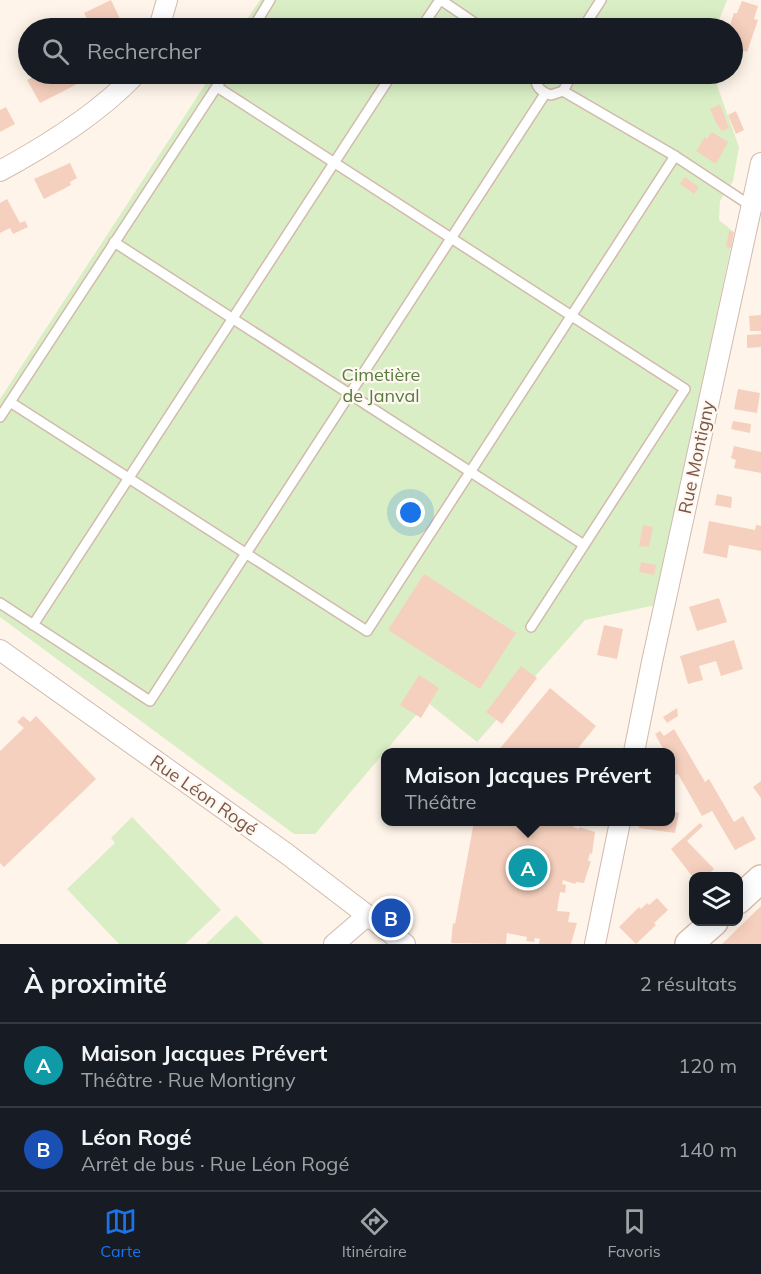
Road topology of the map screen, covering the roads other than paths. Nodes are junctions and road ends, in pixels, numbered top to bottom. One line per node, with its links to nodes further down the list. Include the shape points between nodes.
1 (167, 0): 5 (street)
2 (270, 0): 6 (lane)
3 (441, 0): 7 (lane); 8 (lane)
4 (602, 0): 9 (lane)
5 (162, 18)
6 (259, 18)
7 (429, 18)
8 (467, 18)
9 (590, 18)
10 (125, 84): 21 (street, via 96,110)
11 (219, 84): 15 (lane)
12 (385, 84): 19 (lane)
13 (536, 84): 17 (lane)
14 (567, 84): 16 (lane)
15 (217, 87): 19 (lane); 24 (lane)
16 (563, 91): 17 (lane); 18 (lane)
17 (545, 94): 23 (lane)
18 (675, 156): 22 (lane); 25 (lane)
19 (334, 163): 23 (lane); 26 (lane)
20 (761, 163): 22 (street, Rue Montigny)
21 (0, 171)
22 (756, 196): 38 (street, Rue Montigny)
23 (451, 238): 25 (lane); 27 (lane)
24 (114, 242): 26 (lane); 28 (lane)
25 (571, 316): 30 (lane); 32 (lane, via 685,389)
26 (232, 318): 27 (lane); 31 (lane)
27 (350, 394): 30 (lane); 33 (lane)
28 (10, 402): 29 (lane); 31 (lane)
29 (0, 417)
30 (470, 471): 32 (lane); 33 (lane, via 367,631)
31 (129, 477): 33 (lane); 35 (lane)
32 (584, 545): 36 (lane)
33 (246, 553): 35 (lane, via 150,701)
34 (0, 603): 35 (lane)
35 (33, 625)
36 (531, 627)
37 (0, 650): 42 (street, Rue Léon Rogé)
38 (635, 748)
39 (619, 826): 46 (street)
40 (761, 879): 41 (street)
41 (743, 895)
42 (368, 915): 44 (street); 45 (street, Rue Léon Rogé)
43 (709, 926): 47 (street)
44 (334, 944)
45 (405, 944)
46 (595, 944)
47 (689, 944)

